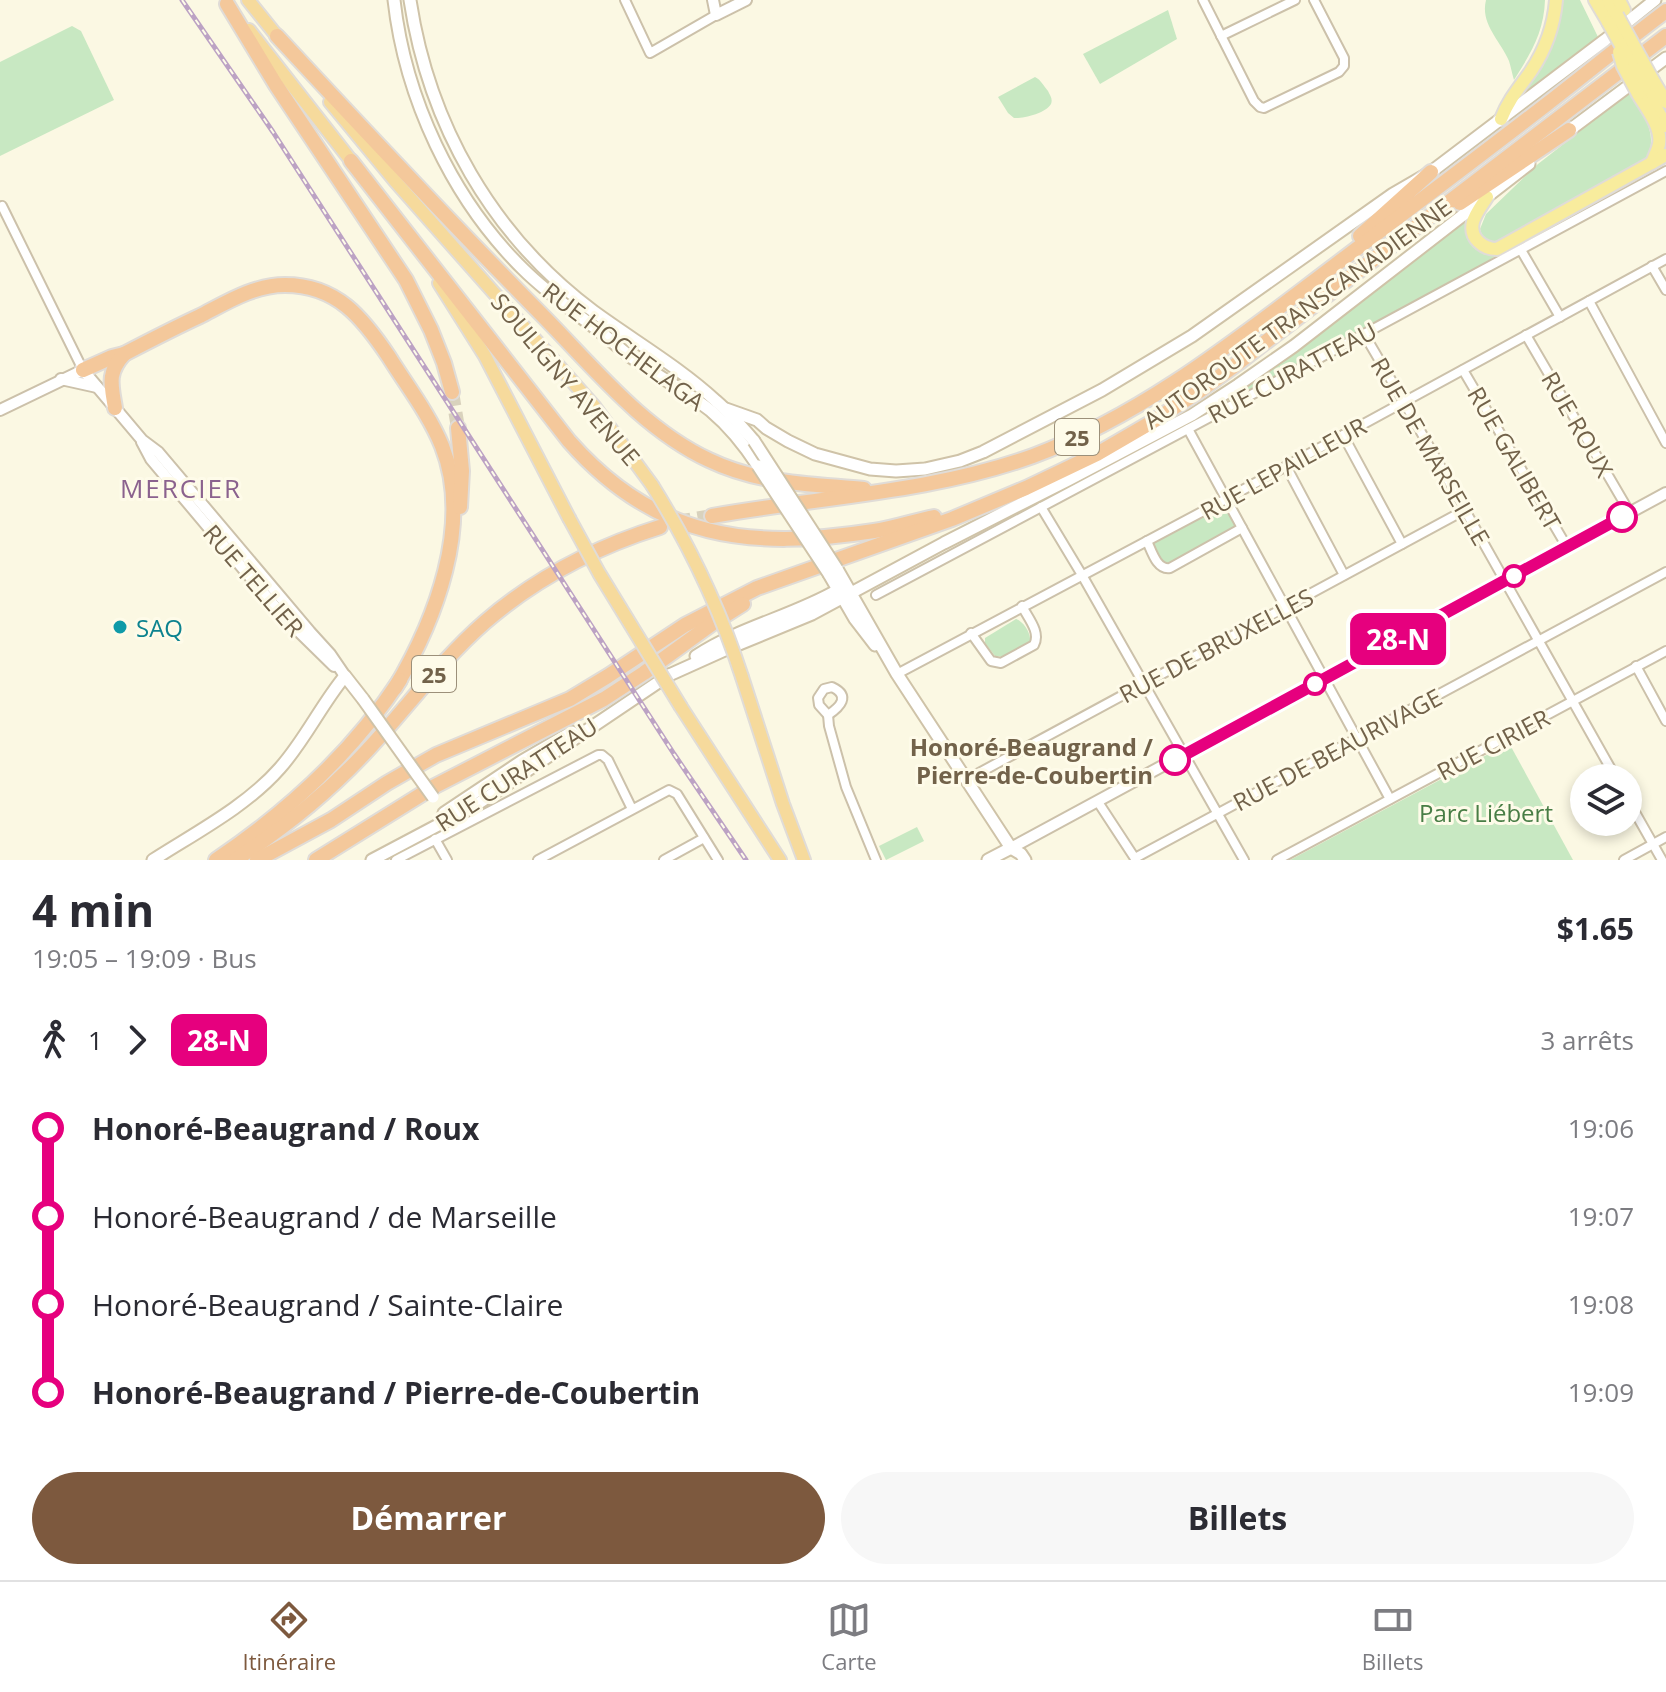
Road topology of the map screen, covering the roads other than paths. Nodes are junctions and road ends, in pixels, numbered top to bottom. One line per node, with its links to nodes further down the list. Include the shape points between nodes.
1 (248, 0): 18 (highway, SOULIGNY AVENUE)
2 (394, 0): 58 (main road, RUE HOCHELAGA, via 401,48 433,142 484,223 523,269 561,302)
3 (410, 0): 52 (main road, RUE HOCHELAGA, via 438,109 465,166 499,219 577,299)
4 (625, 0): 17 (street, via 650,53)
5 (713, 0): 17 (street)
6 (746, 0): 17 (street)
7 (1203, 0): 19 (street)
8 (1295, 0): 19 (street)
9 (1314, 0): 19 (street, via 1344,66 1269,107 1254,101)
10 (1556, 0): 24 (main road, via 1544,48)
11 (1595, 0): 16 (main road)
12 (1608, 0): 16 (main road)
13 (1655, 0): 24 (main road)
14 (226, 2): 28 (highway, SOULIGNY AVENUE); 49 (highway, via 406,280 436,340)
15 (1666, 11): 38 (highway, AUTOROUTE TRANSCANADIENNE / 25)
16 (1617, 12): 22 (main road, bridge); 22 (main road, bridge, via 1623,66)
17 (716, 15)
18 (277, 36): 61 (highway, via 507,279 667,436 753,477); 123 (highway, SOULIGNY AVENUE, bridge, via 395,181 594,406 652,485 723,624)
19 (1221, 36)
20 (1666, 36): 34 (highway, AUTOROUTE TRANSCANADIENNE / 25)
21 (1666, 58): 26 (main road, RUE CURATTEAU)
22 (1646, 88): 23 (main road); 25 (main road); 29 (main road, via 1659,136)
23 (1666, 102)
24 (1501, 119): 31 (main road)
25 (1666, 126)
26 (1569, 130): 32 (main road, RUE CURATTEAU); 34 (highway)
27 (1666, 155): 29 (main road)
28 (351, 161): 64 (highway, via 578,451 641,503 683,523 763,540 877,531); 122 (highway, SOULIGNY AVENUE, bridge, via 485,356 604,583)
29 (1652, 163): 32 (main road, via 1495,250 1480,244 1472,229)
30 (1666, 171): 35 (street, RUE CURATTEAU)
31 (1431, 172): 38 (highway); 55 (main road, via 1171,350 969,458 925,469 877,470 815,454)
32 (1487, 197): 79 (main road, RUE CURATTEAU, via 1294,346 1208,405)
33 (1, 204): 45 (street, RUE TELLIER)
34 (1401, 237): 64 (highway, AUTOROUTE TRANSCANADIENNE / 25, via 1164,415 1097,454)
35 (1521, 250): 41 (street); 42 (street, RUE CURATTEAU)
36 (1666, 259): 37 (street, RUE LEPAILLEUR)
37 (1652, 266): 39 (street); 40 (street, RUE LEPAILLEUR)
38 (1315, 280): 61 (highway, AUTOROUTE TRANSCANADIENNE / 25, via 1190,372 1091,431 981,472)
39 (1666, 290)
40 (1589, 301): 41 (street, RUE LEPAILLEUR); 59 (street)
41 (1560, 317): 43 (street, RUE LEPAILLEUR)
42 (1364, 334): 50 (street, RUE DE MARSEILLE); 56 (street, RUE CURATTEAU)
43 (1526, 335): 46 (street, RUE LEPAILLEUR); 67 (street, RUE ROUX)
44 (124, 354): 45 (highway); 51 (highway, via 111,377); 91 (highway, via 269,287 316,290 341,302 366,324 432,425 451,486 449,547 438,595)
45 (83, 370): 47 (street); 48 (street, RUE TELLIER)
46 (1463, 370): 50 (street, RUE LEPAILLEUR); 73 (street, RUE GALIBERT)
47 (61, 379): 48 (street); 53 (street)
48 (97, 387): 51 (street, RUE TELLIER)
49 (452, 392)
50 (1404, 402): 57 (street, RUE LEPAILLEUR); 66 (street, RUE DE MARSEILLE)
51 (115, 408): 88 (street, RUE TELLIER, via 165,460)
52 (726, 409): 55 (main road); 58 (main road, RUE HOCHELAGA)
53 (0, 410)
54 (458, 428): 91 (highway, via 462,471 451,563 432,621)
55 (766, 428): 58 (main road, via 755,429)
56 (1188, 429): 63 (street); 65 (street, RUE CURATTEAU)
57 (1343, 435): 60 (street, RUE LEPAILLEUR); 72 (street)
58 (746, 440): 74 (main road, RUE HOCHELAGA, bridge)
59 (1666, 443)
60 (1286, 466): 63 (street, RUE LEPAILLEUR); 77 (street)
61 (884, 491): 68 (highway, AUTOROUTE TRANSCANADIENNE / 25)
62 (1666, 493): 67 (street)
63 (1226, 499): 70 (street); 71 (street, RUE LEPAILLEUR)
64 (983, 506): 74 (highway, AUTOROUTE TRANSCANADIENNE / 25)
65 (1041, 507): 76 (street); 80 (street, RUE CURATTEAU)
66 (1465, 510): 72 (street, RUE DE BRUXELLES); 78 (street, RUE DE MARSEILLE)
67 (1630, 513): 73 (street)
68 (712, 516)
69 (660, 527): 113 (highway, 25, via 574,561 510,602 463,643 335,782)
70 (1242, 528): 71 (street, via 1164,569); 82 (street)
71 (1147, 541): 76 (street, RUE LEPAILLEUR)
72 (1402, 544): 77 (street, RUE DE BRUXELLES)
73 (1567, 547): 78 (street)
74 (835, 567): 79 (main road, RUE HOCHELAGA); 114 (highway, AUTOROUTE TRANSCANADIENNE / 25, via 757,588 710,611 570,699 436,755); 115 (highway, via 747,601 604,699 435,786)
75 (1666, 572): 84 (street, RUE DE BEAURIVAGE)
76 (1082, 575): 81 (street, RUE LEPAILLEUR); 90 (street)
77 (1344, 575): 82 (street, RUE DE BRUXELLES)
78 (1505, 580): 84 (street, RUE DE MARSEILLE); 89 (street)
79 (844, 594): 87 (main road, RUE HOCHELAGA, via 855,619); 103 (main road, RUE CURATTEAU, via 807,617 667,676 550,745)
80 (876, 595)
81 (1022, 606): 83 (street, RUE LEPAILLEUR); 83 (street, via 1037,640 1001,663 991,661)
82 (1285, 607): 89 (street); 90 (street, RUE DE BRUXELLES)
83 (971, 633): 87 (street, RUE LEPAILLEUR)
84 (1538, 641): 92 (street, RUE DE MARSEILLE); 95 (street, RUE DE BEAURIVAGE)
85 (1666, 651): 86 (street, RUE CIRIER)
86 (1636, 666): 92 (street, RUE CIRIER); 94 (street)
87 (897, 674): 98 (main road, RUE HOCHELAGA)
88 (345, 676): 103 (main road, RUE TELLIER, bridge); 111 (main road, via 295,751 265,784)
89 (1324, 679): 95 (street); 96 (street)
90 (1144, 684): 96 (street); 98 (street, RUE DE BRUXELLES)
91 (395, 688): 112 (highway, via 339,758)
92 (1572, 701): 97 (street, RUE DE MARSEILLE); 99 (street, RUE CIRIER)
93 (828, 715): 124 (street, via 846,787)
94 (1666, 721)
95 (1357, 738): 99 (street); 102 (street, RUE DE BEAURIVAGE)
96 (1184, 755): 100 (street); 102 (street)
97 (1608, 764)
98 (966, 780): 109 (main road, RUE HOCHELAGA)
99 (1390, 799): 128 (street, RUE CIRIER)
100 (1098, 802): 109 (street); 110 (street)
101 (632, 809): 106 (street, via 672,790); 107 (street, RUE CURATTEAU, via 608,760 594,756); 119 (street)
102 (1219, 814): 110 (street, RUE DE BEAURIVAGE); 127 (street)
103 (446, 816): 116 (main road, RUE CURATTEAU)
104 (1642, 825): 108 (street)
105 (1666, 837): 108 (street)
106 (704, 838): 120 (street); 121 (street)
107 (435, 839): 117 (street, RUE CURATTEAU); 118 (street)
108 (1653, 844): 129 (street); 130 (street)
109 (1011, 854): 125 (main road); 126 (main road, RUE HOCHELAGA)
110 (1136, 859)
111 (153, 860)
112 (216, 860)
113 (235, 860)
114 (257, 860)
115 (316, 860)
116 (372, 860)
117 (396, 860)
118 (447, 860)
119 (538, 860)
120 (664, 860)
121 (718, 860)
122 (780, 860)
123 (804, 860)
124 (876, 860)
125 (988, 860)
126 (1025, 860)
127 (1244, 860)
128 (1277, 860)
129 (1624, 860)
130 (1662, 860)

